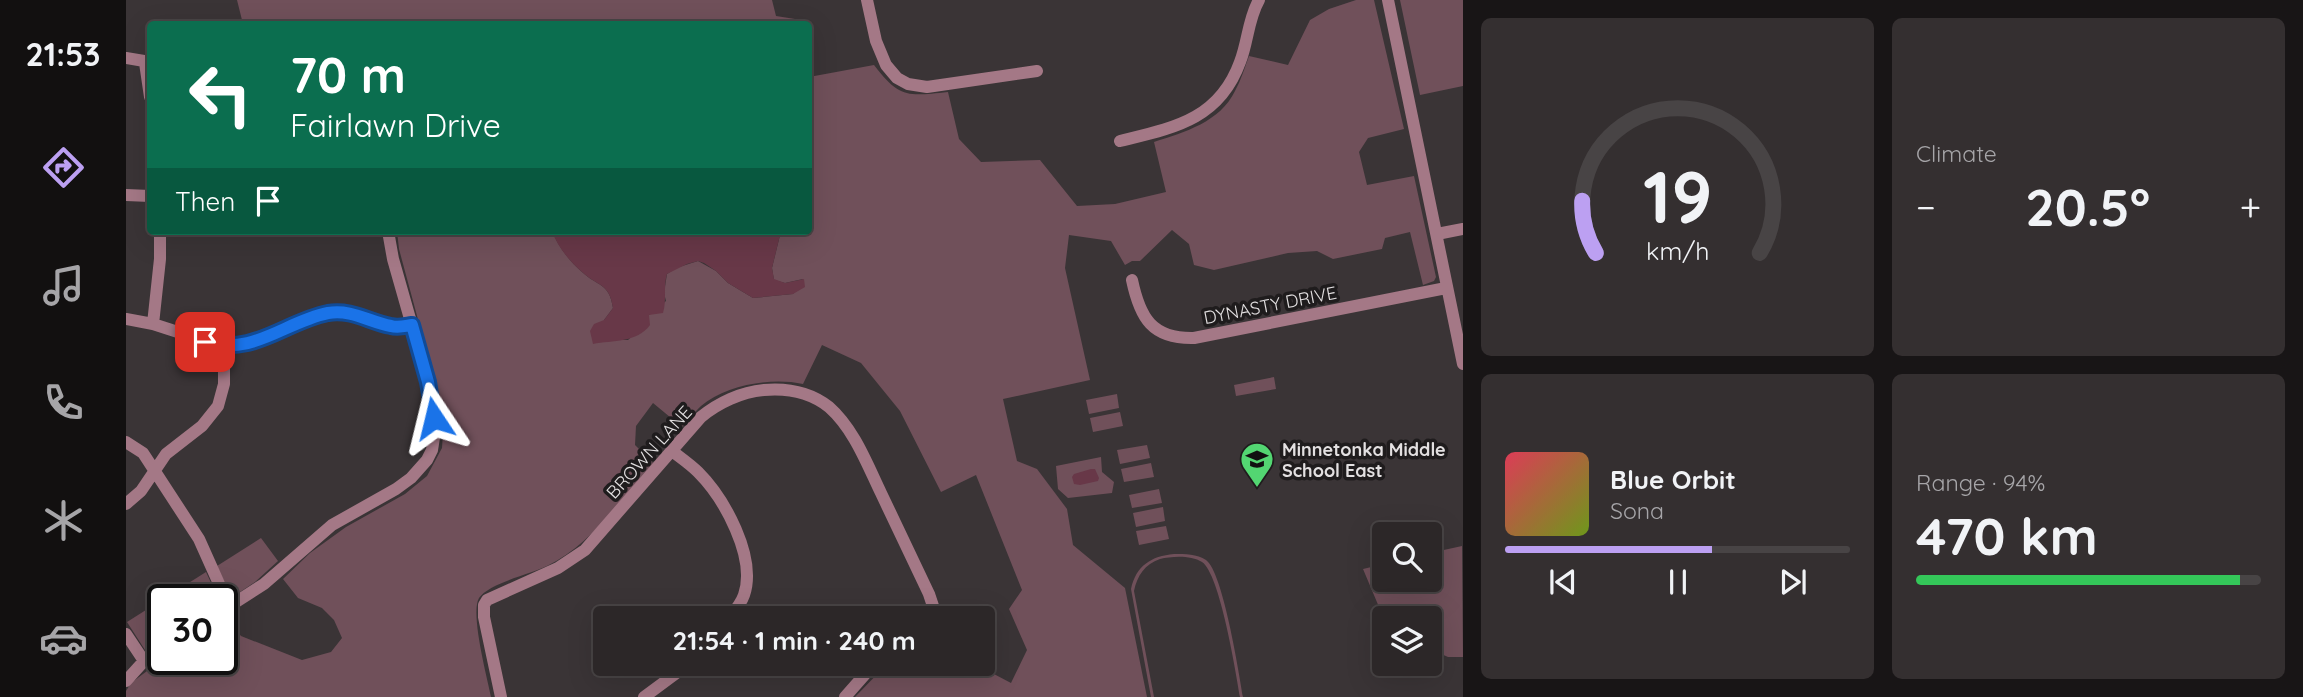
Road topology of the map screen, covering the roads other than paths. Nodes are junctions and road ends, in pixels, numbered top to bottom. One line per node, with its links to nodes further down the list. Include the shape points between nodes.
1 (867, 0): 6 (street, via 886,65 908,85 927,87)
2 (1259, 0): 7 (street, via 1240,63 1214,103 1188,122)
3 (1388, 0): 11 (street)
4 (126, 58): 5 (street)
5 (147, 63)
6 (1037, 71)
7 (1120, 141)
8 (126, 195): 9 (street)
9 (147, 196)
10 (1463, 229): 11 (street)
11 (1437, 234): 15 (street)
12 (160, 235): 17 (street)
13 (388, 235): 18 (street)
14 (1132, 280): 15 (street, DYNASTY DRIVE, via 1145,319 1161,332 1180,338)
15 (1446, 288): 20 (street)
16 (126, 319): 17 (street)
17 (153, 324): 19 (street)
18 (412, 325): 19 (street, via 390,326 358,315 327,313 258,341); 26 (street, via 434,418 427,460 411,478 332,525)
19 (224, 347): 23 (street, via 225,384 218,406)
20 (1463, 364)
21 (126, 442): 23 (street, via 143,453)
22 (672, 451): 27 (street, via 713,490 740,539 747,583); 28 (street, BROWN LANE, via 711,409 740,395 782,389 809,395 830,408 860,450); 35 (street, BROWN LANE, via 585,550 558,568 487,600 484,617)
23 (155, 470): 24 (street); 25 (street, via 200,539)
24 (126, 504)
25 (217, 584)
26 (238, 600)
27 (739, 606)
28 (933, 606)
29 (126, 634): 31 (street)
30 (147, 659): 31 (street)
31 (144, 661): 34 (street)
32 (672, 676): 36 (street)
33 (864, 676): 37 (street)
34 (126, 681)
35 (501, 697)
36 (644, 697)
37 (845, 697)

